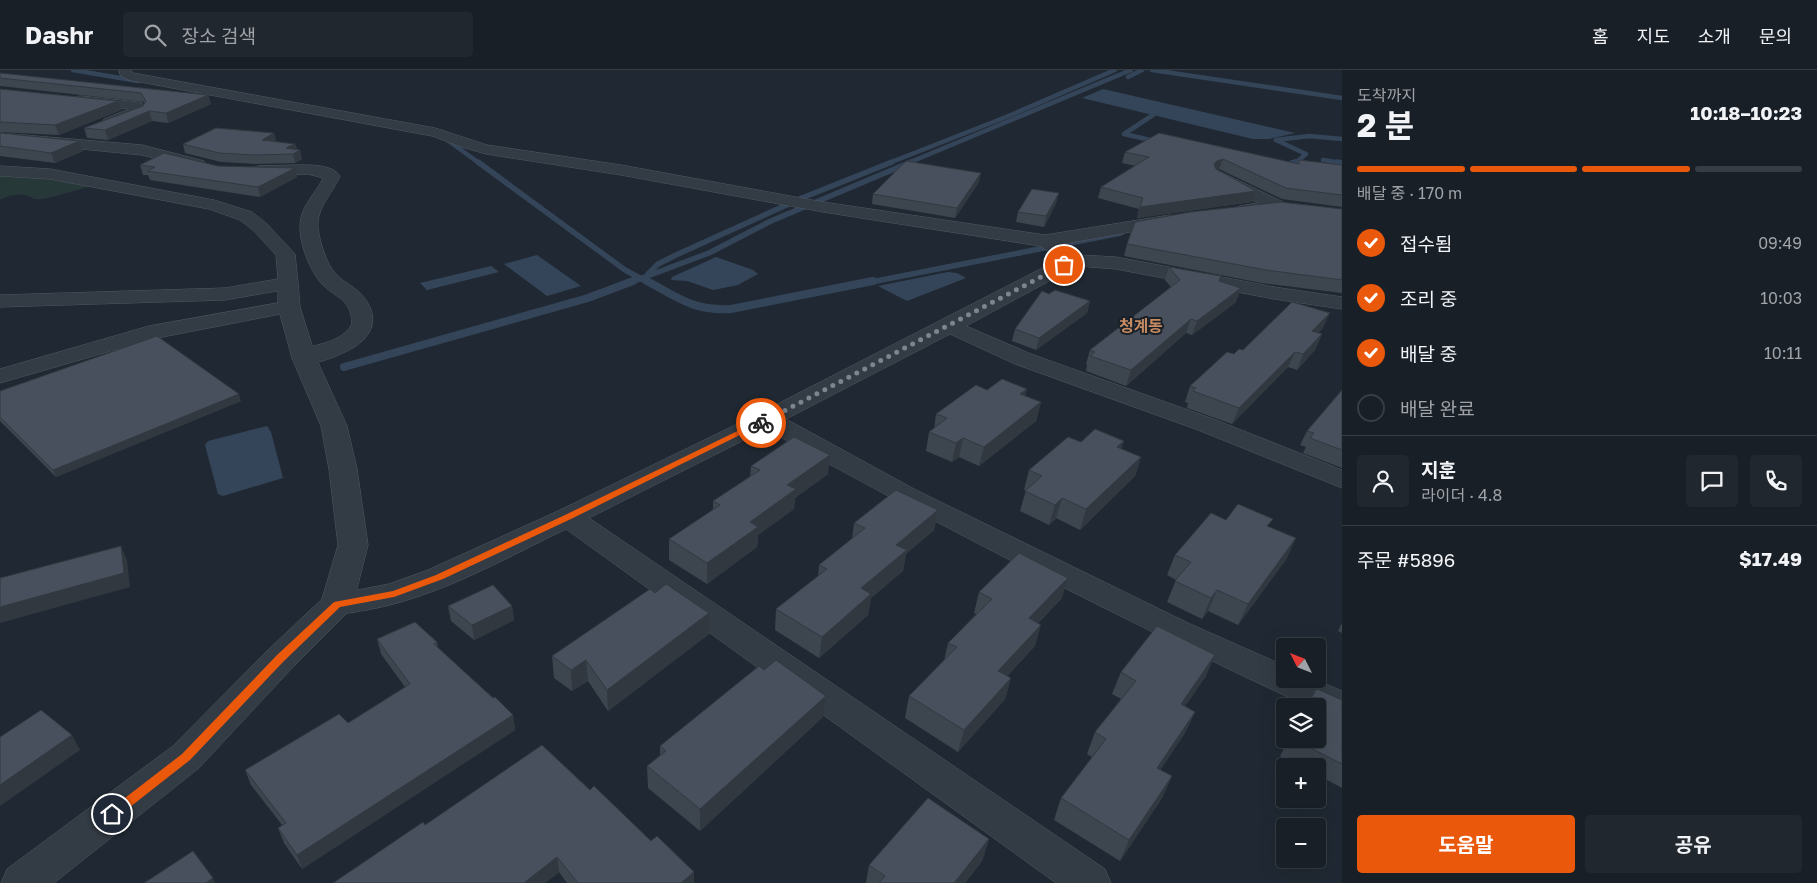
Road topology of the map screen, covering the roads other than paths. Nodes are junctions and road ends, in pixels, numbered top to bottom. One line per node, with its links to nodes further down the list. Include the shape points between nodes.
1 (125, 70): 13 (street, via 129,76 435,132 486,148)
2 (68, 98): 4 (street, via 136,106 140,110)
3 (0, 137): 4 (street)
4 (60, 140): 5 (street, via 144,150)
5 (212, 167)
6 (0, 171): 14 (street, via 50,174 214,205 246,216 285,254)
7 (241, 171): 18 (street, via 316,170 327,171 332,176 309,219 309,231 323,271 356,302 363,322 361,330 353,338 336,348)
8 (1220, 176): 9 (street)
9 (1277, 206): 10 (street); 11 (street)
10 (1295, 208)
11 (1232, 211)
12 (1186, 217): 13 (street)
13 (1057, 248): 16 (street, via 1116,263); 17 (street)
14 (288, 295): 15 (street); 18 (street); 19 (street)
15 (0, 300)
16 (1342, 303)
17 (948, 326): 20 (street); 21 (street, via 1023,359 1207,426)
18 (304, 358): 23 (street, via 334,426 343,469 353,545)
19 (0, 376)
20 (767, 419): 22 (street); 24 (street, via 906,496 1176,631)
21 (1342, 480)
22 (568, 517): 23 (street, via 439,577 394,594); 26 (street)
23 (337, 604): 25 (street, via 186,757)
24 (1342, 707)
25 (22, 883)
26 (1090, 883)

